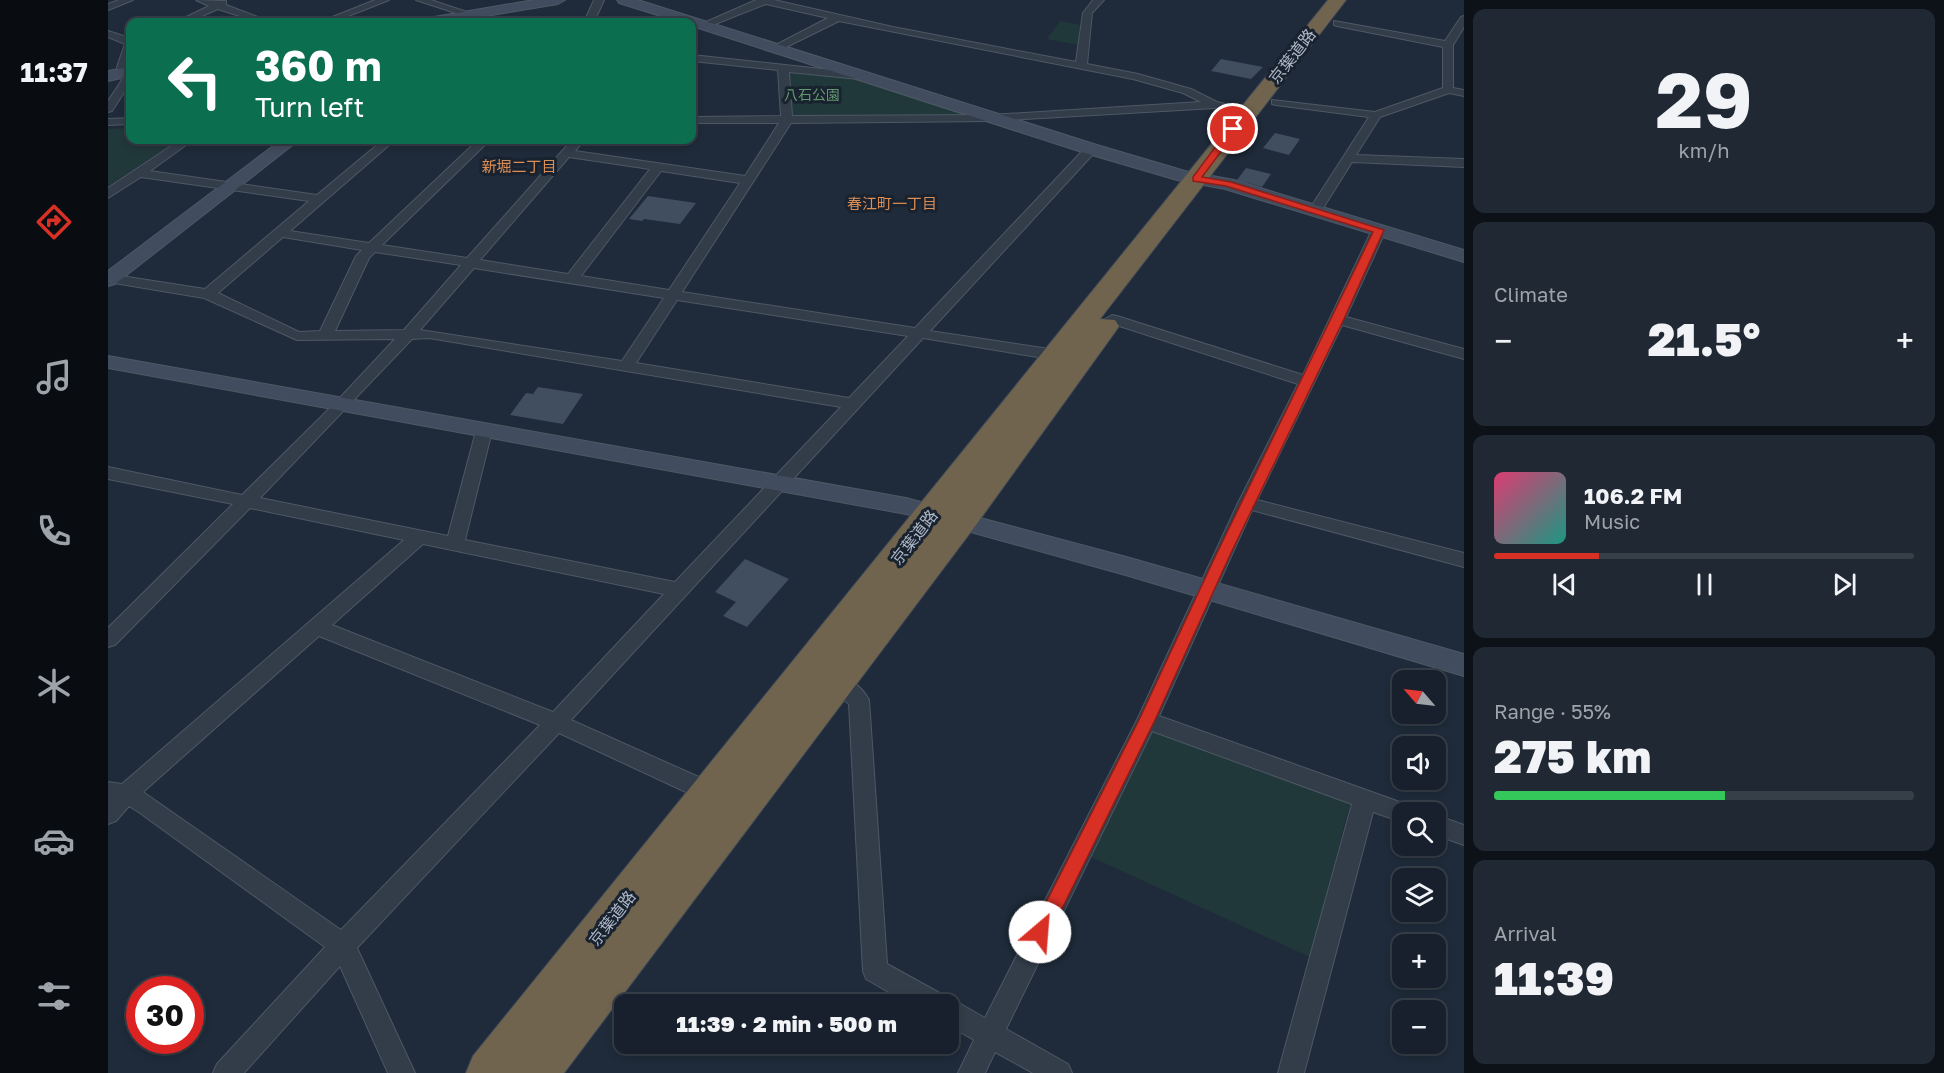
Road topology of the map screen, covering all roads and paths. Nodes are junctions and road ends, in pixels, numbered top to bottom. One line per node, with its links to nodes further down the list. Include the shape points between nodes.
1 (128, 0): 12 (street)
2 (201, 0): 11 (street)
3 (229, 0): 11 (street)
4 (384, 0): 18 (street)
5 (422, 0): 14 (street)
6 (558, 0): 14 (street)
7 (598, 0): 20 (street)
8 (624, 0): 21 (street)
9 (763, 0): 15 (street); 23 (street)
10 (1099, 0): 32 (street, via 1084,19)
11 (216, 6): 16 (street); 17 (street)
12 (108, 8)
13 (1343, 8): 28 (street); 41 (highway, 京葉道路); 44 (highway, 京葉道路)
14 (471, 15): 19 (street)
15 (838, 17): 29 (street); 32 (street)
16 (190, 18)
17 (254, 18)
18 (336, 18)
19 (454, 18)
20 (591, 18)
21 (677, 18)
22 (1464, 19): 26 (street)
23 (696, 22)
24 (696, 24): 29 (street)
25 (108, 34): 27 (street)
26 (1460, 34): 28 (street)
27 (126, 39)
28 (1448, 45): 39 (street)
29 (776, 49): 37 (street)
30 (126, 56): 34 (street, via 122,67)
31 (696, 58): 33 (street)
32 (1081, 66): 42 (street, via 1164,84)
33 (783, 69): 37 (street); 48 (street)
34 (126, 72)
35 (126, 73): 36 (street)
36 (108, 76)
37 (859, 76): 46 (street)
38 (126, 82): 43 (street)
39 (1448, 90): 40 (street); 45 (street)
40 (1464, 93)
41 (1276, 102): 45 (street); 63 (highway, 京葉道路)
42 (1215, 105): 44 (street); 46 (street)
43 (108, 109)
44 (1246, 112): 63 (highway, 京葉道路)
45 (1376, 116): 58 (street)
46 (990, 117): 48 (street); 56 (street)
47 (696, 120): 48 (street)
48 (787, 120): 62 (street)
49 (126, 121): 50 (street)
50 (108, 122)
51 (181, 144): 61 (street)
52 (286, 144): 64 (street)
53 (384, 144): 66 (street)
54 (480, 144): 70 (street)
55 (574, 144): 57 (street)
56 (1091, 149): 63 (street); 80 (street)
57 (566, 153): 60 (street); 72 (street)
58 (1349, 158): 59 (street); 67 (street)
59 (1464, 164)
60 (658, 166): 62 (street); 73 (street)
61 (138, 173): 64 (street); 65 (street)
62 (748, 180): 76 (street)
63 (1206, 180): 67 (street); 77 (highway, 京葉道路); 83 (highway, 京葉道路)
64 (229, 186): 66 (street); 74 (street)
65 (110, 192)
66 (318, 200): 69 (street)
67 (1315, 210): 68 (street)
68 (1379, 230): 71 (street); 78 (street)
69 (280, 232): 70 (street); 75 (street)
70 (375, 246): 72 (street); 81 (street, via 363,256)
71 (1464, 256)
72 (470, 261): 73 (street); 79 (street)
73 (572, 278): 76 (street)
74 (109, 279): 75 (street)
75 (207, 294): 81 (street, via 297,336)
76 (674, 294): 80 (street); 85 (street)
77 (1112, 319): 86 (street); 94 (highway, 京葉道路)
78 (1338, 319): 82 (street); 86 (street)
79 (409, 333): 81 (street); 85 (street); 88 (street)
80 (919, 334): 83 (street); 87 (street)
81 (325, 336)
82 (1464, 354)
83 (1056, 355): 94 (highway, 京葉道路)
84 (108, 362): 88 (street)
85 (627, 366): 87 (street)
86 (1306, 381): 93 (street)
87 (854, 404): 91 (street)
88 (342, 405): 89 (street); 92 (street)
89 (484, 431): 91 (street); 96 (street)
90 (108, 473): 92 (street)
91 (778, 483): 94 (street); 98 (street)
92 (244, 501): 95 (street); 101 (street)
93 (1248, 503): 97 (street); 99 (street)
94 (947, 517): 99 (street); 103 (highway, 京葉道路); 107 (highway, 京葉道路)
95 (418, 537): 96 (street); 100 (street)
96 (455, 544): 98 (street)
97 (1464, 560)
98 (679, 590): 105 (street)
99 (1206, 590): 102 (street); 104 (street)
100 (315, 626): 105 (street); 106 (street)
101 (108, 640)
102 (1464, 665)
103 (835, 681): 114 (street, via 859,700 875,971); 120 (highway, 京葉道路)
104 (1147, 720): 108 (street); 116 (street)
105 (556, 722): 107 (street); 113 (street)
106 (117, 792): 110 (street); 113 (street, via 148,806)
107 (711, 793): 119 (highway, 京葉道路)
108 (1365, 799): 109 (street); 123 (street)
109 (1392, 809)
110 (108, 814)
111 (1446, 829): 112 (street)
112 (1464, 835)
113 (343, 945): 117 (street); 118 (street)
114 (916, 994)
115 (959, 1017): 116 (street)
116 (989, 1034): 121 (street); 122 (street)
117 (226, 1073)
118 (402, 1073)
119 (490, 1073)
120 (534, 1073)
121 (971, 1073)
122 (1059, 1073)
123 (1291, 1073)

